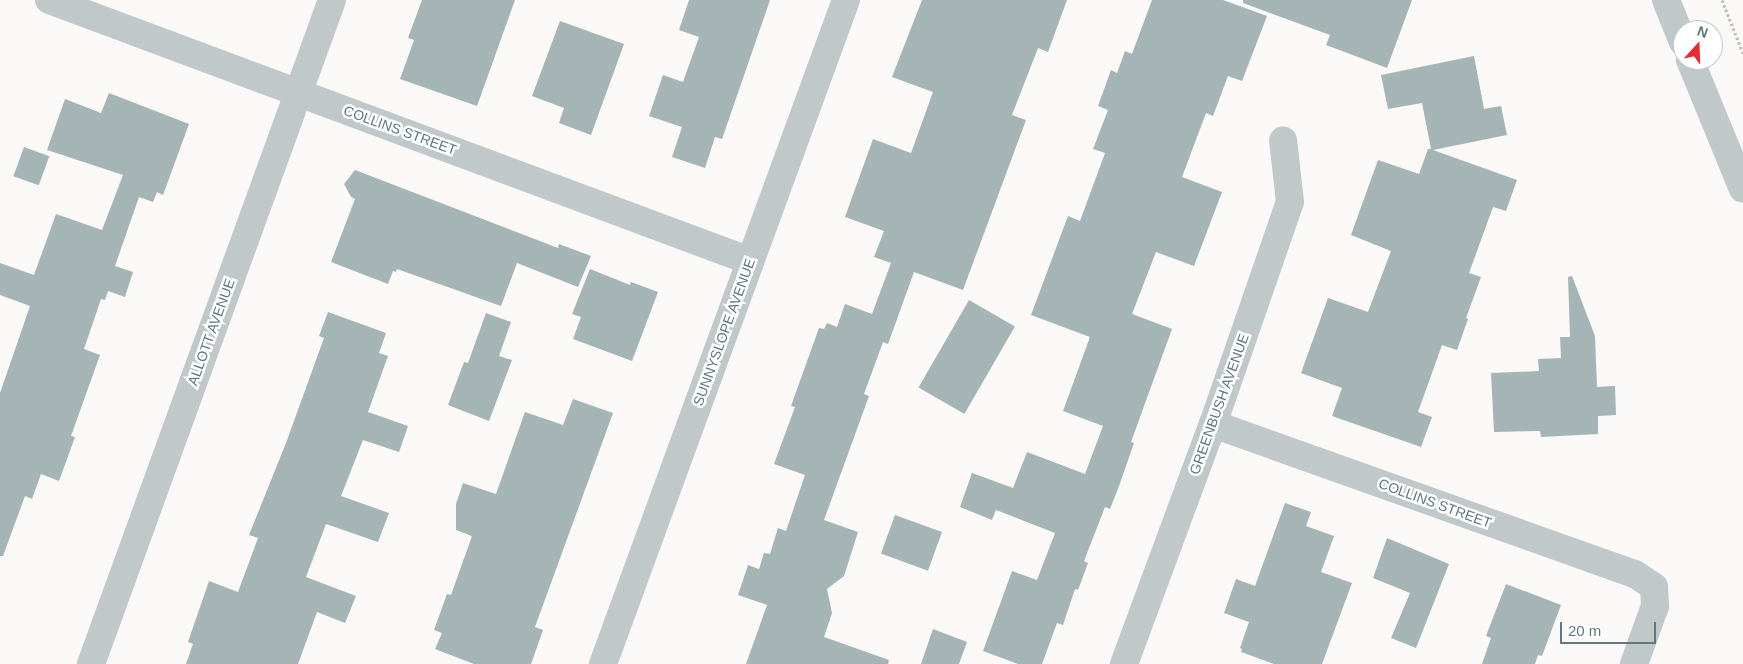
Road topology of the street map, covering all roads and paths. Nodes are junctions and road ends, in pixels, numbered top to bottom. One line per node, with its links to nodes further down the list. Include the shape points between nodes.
1 (49, 0): 9 (street, COLLINS STREET)
2 (332, 0): 9 (street, ALLOTT AVENUE)
3 (846, 0): 12 (street, SUNNYSLOPE AVENUE)
4 (1666, 0): 6 (street)
5 (1722, 0): 7 (path)
6 (1674, 20)
7 (1743, 53)
8 (1694, 70): 11 (street)
9 (298, 92): 12 (street, COLLINS STREET); 14 (street, ALLOTT AVENUE)
10 (1283, 140): 13 (street, GREENBUSH AVENUE, via 1290,202)
11 (1743, 189)
12 (750, 261): 15 (street, SUNNYSLOPE AVENUE)
13 (1212, 424): 16 (street, GREENBUSH AVENUE); 17 (street, COLLINS STREET, via 1635,574 1654,587 1655,606)
14 (90, 664)
15 (603, 664)
16 (1124, 664)
17 (1634, 664)

